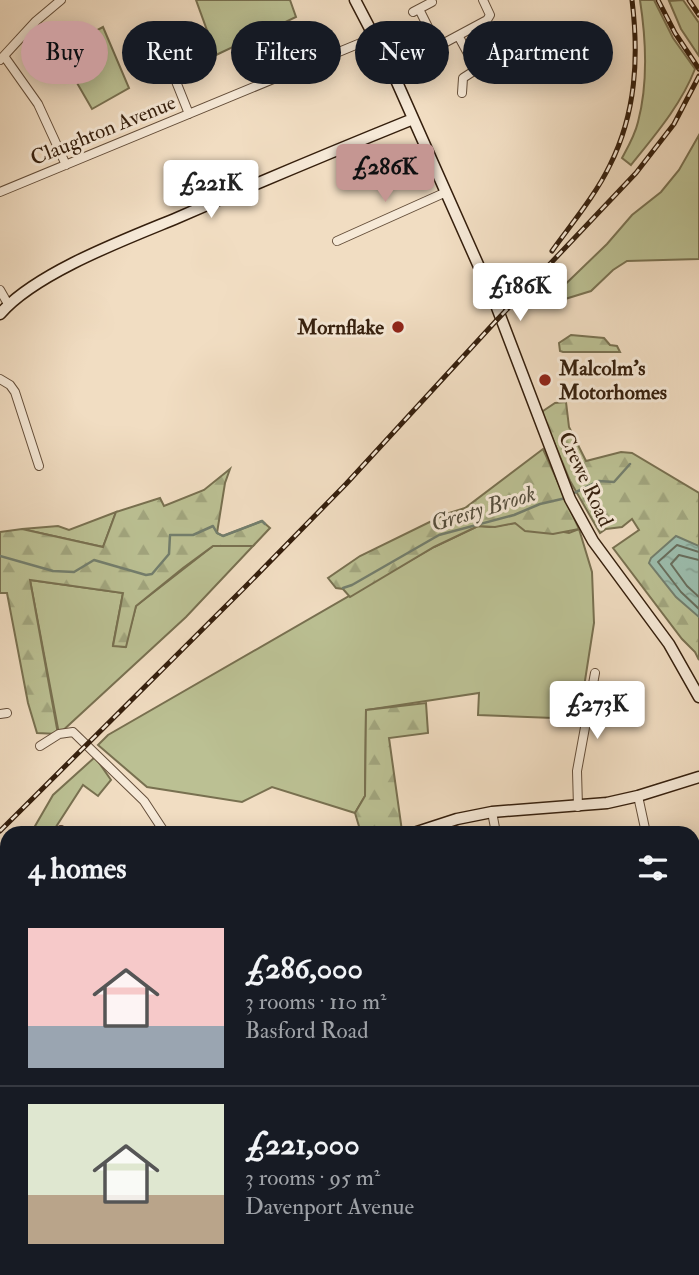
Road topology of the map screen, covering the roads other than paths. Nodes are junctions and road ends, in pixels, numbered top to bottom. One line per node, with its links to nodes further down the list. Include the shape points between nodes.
1 (61, 0): 11 (street)
2 (355, 0): 5 (main road, Crewe Road)
3 (483, 0): 7 (street, via 490,15 487,20)
4 (432, 2): 6 (street, via 416,11)
5 (366, 21)
6 (422, 21)
7 (459, 37): 8 (street); 9 (street)
8 (449, 42)
9 (463, 44)
10 (355, 45): 16 (street, Claughton Avenue)
11 (2, 58): 18 (street, via 38,104)
12 (463, 78): 15 (street)
13 (177, 84): 16 (street)
14 (398, 84): 17 (main road, Crewe Road)
15 (462, 93)
16 (189, 114): 18 (street, Claughton Avenue)
17 (413, 119): 20 (main road, Crewe Road); 23 (main road, via 123,241 55,274)
18 (66, 165): 19 (street, Claughton Avenue)
19 (0, 192)
20 (444, 194): 21 (street); 28 (main road, Crewe Road, via 496,305 569,496 600,551 669,645)
21 (337, 241)
22 (0, 290): 23 (street)
23 (8, 304): 24 (main road)
24 (0, 314)
25 (0, 379): 26 (street, via 15,392)
26 (39, 466)
27 (595, 673): 32 (street, via 577,771)
28 (699, 697)
29 (40, 746): 34 (street, via 58,734 73,732 144,801)
30 (699, 777): 31 (main road)
31 (638, 796): 32 (main road); 37 (street)
32 (578, 807): 33 (main road)
33 (492, 812): 35 (main road); 36 (street)
34 (158, 826)
35 (436, 826)
36 (495, 826)
37 (644, 826)

